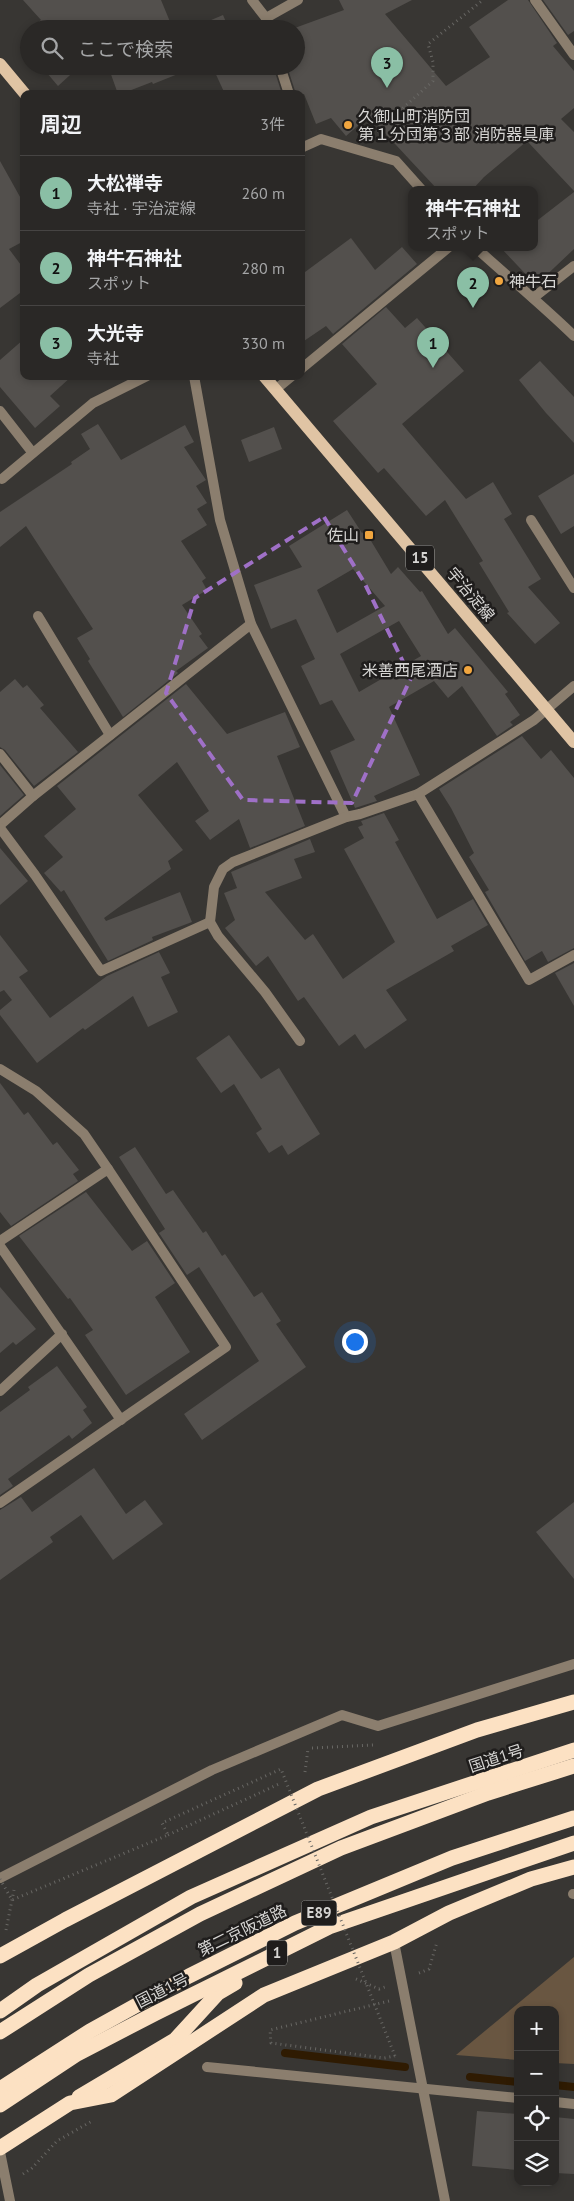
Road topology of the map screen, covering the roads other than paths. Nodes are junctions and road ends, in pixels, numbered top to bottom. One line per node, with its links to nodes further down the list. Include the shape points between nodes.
1 (252, 0): 4 (street)
2 (298, 0): 4 (street)
3 (535, 0): 5 (street)
4 (266, 18)
5 (574, 54)
6 (0, 64): 8 (main road)
7 (283, 75): 9 (street)
8 (22, 90)
9 (288, 90)
10 (305, 146): 11 (street, via 321,139 396,161)
11 (418, 186)
12 (444, 251): 17 (street)
13 (479, 251): 15 (street)
14 (574, 266): 15 (street)
15 (533, 298): 16 (street)
16 (574, 336)
17 (305, 366)
18 (139, 380): 24 (street, via 93,403)
19 (195, 380): 29 (street, via 220,520)
20 (267, 380): 22 (main road, 宇治淀線 / 15)
21 (287, 380): 22 (street)
22 (276, 390): 31 (main road, 宇治淀線 / 15)
23 (0, 411): 24 (street)
24 (32, 452): 25 (street)
25 (2, 479)
26 (531, 520): 27 (street)
27 (574, 588)
28 (38, 616): 32 (street)
29 (251, 624): 32 (street); 37 (street)
30 (574, 686): 31 (street)
31 (547, 710): 33 (main road, 宇治淀線 / 15); 35 (street)
32 (110, 736): 36 (street)
33 (574, 742)
34 (0, 754): 36 (street)
35 (418, 794): 37 (street); 40 (street, via 529,980)
36 (33, 796): 38 (street)
37 (346, 817): 39 (street, via 223,869 214,887)
38 (0, 827): 39 (street, via 101,971)
39 (210, 922): 41 (street)
40 (574, 954)
41 (300, 1041)
42 (0, 1069): 43 (street, via 36,1091 84,1134)
43 (108, 1169): 44 (street); 48 (street, via 226,1347)
44 (0, 1241)
45 (0, 1246): 46 (street)
46 (62, 1334): 47 (street); 48 (street)
47 (0, 1391)
48 (121, 1420): 49 (street)
49 (0, 1503)
50 (574, 1664): 57 (street, via 378,1726 342,1716 212,1770)
51 (574, 1702): 60 (highway, via 477,1730 318,1789)
52 (574, 1750): 61 (highway, 国道1号, via 371,1817 191,1896 37,1985)
53 (574, 1766): 62 (highway, 第二京阪道路, via 488,1793 341,1848 192,1919 88,1975)
54 (574, 1818): 65 (highway, 第二京阪道路 / E89, via 452,1858 295,1923 188,1976 98,2026)
55 (574, 1843): 58 (highway, 国道1号 / 1)
56 (574, 1867): 59 (highway, via 531,1879 449,1912)
57 (0, 1878)
58 (329, 1927): 67 (highway, via 218,1993 175,2040); 69 (highway, 国道1号 / 1, via 78,2054)
59 (394, 1942): 64 (street); 67 (highway, via 264,1995 110,2095)
60 (0, 1956)
61 (0, 2011)
62 (0, 2032)
63 (207, 2067): 64 (street)
64 (423, 2088): 66 (street); 73 (street)
65 (0, 2089)
66 (514, 2098)
67 (70, 2102): 71 (highway)
68 (559, 2102): 70 (street)
69 (0, 2104)
70 (574, 2104)
71 (0, 2150): 72 (street)
72 (10, 2201)
73 (445, 2201)

